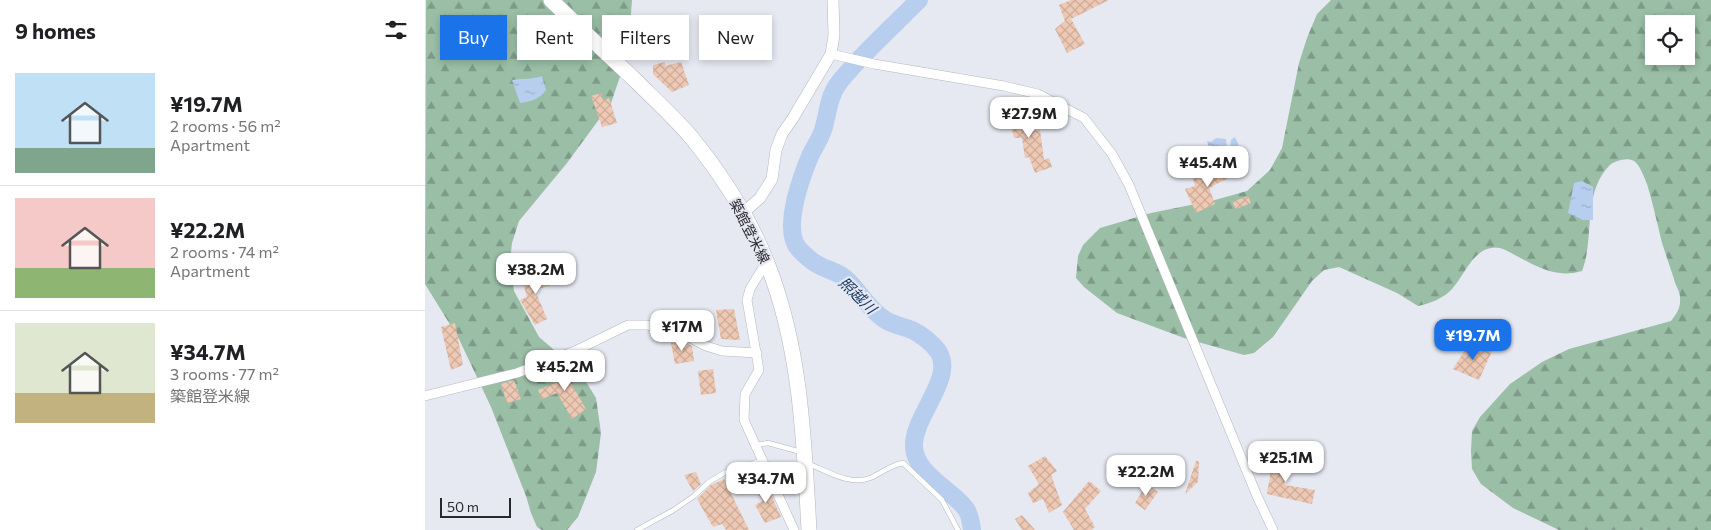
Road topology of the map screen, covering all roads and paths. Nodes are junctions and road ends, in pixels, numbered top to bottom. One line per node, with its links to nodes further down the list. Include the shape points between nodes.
1 (551, 0): 4 (main road, 築館登米線, via 690,136)
2 (833, 0): 3 (street)
3 (831, 54): 4 (street, via 782,134 772,179 760,198); 15 (street, via 1038,94 1084,118 1112,154 1129,185)
4 (743, 213): 5 (main road, 築館登米線)
5 (767, 261): 6 (street, via 750,288 747,300); 9 (main road, 築館登米線, via 795,361)
6 (757, 353): 7 (street, via 722,351 687,336 647,325 628,325 575,351 517,373); 8 (street, via 759,370 745,394 744,405 744,420)
7 (425, 396)
8 (756, 445): 9 (lane, via 768,443); 10 (street)
9 (805, 458): 13 (main road, 築館登米線); 14 (lane, via 843,478 857,481 903,463 942,500)
10 (763, 460): 11 (lane, via 724,473 672,511); 12 (street)
11 (637, 530)
12 (794, 530)
13 (809, 530)
14 (958, 530)
15 (1273, 530)

